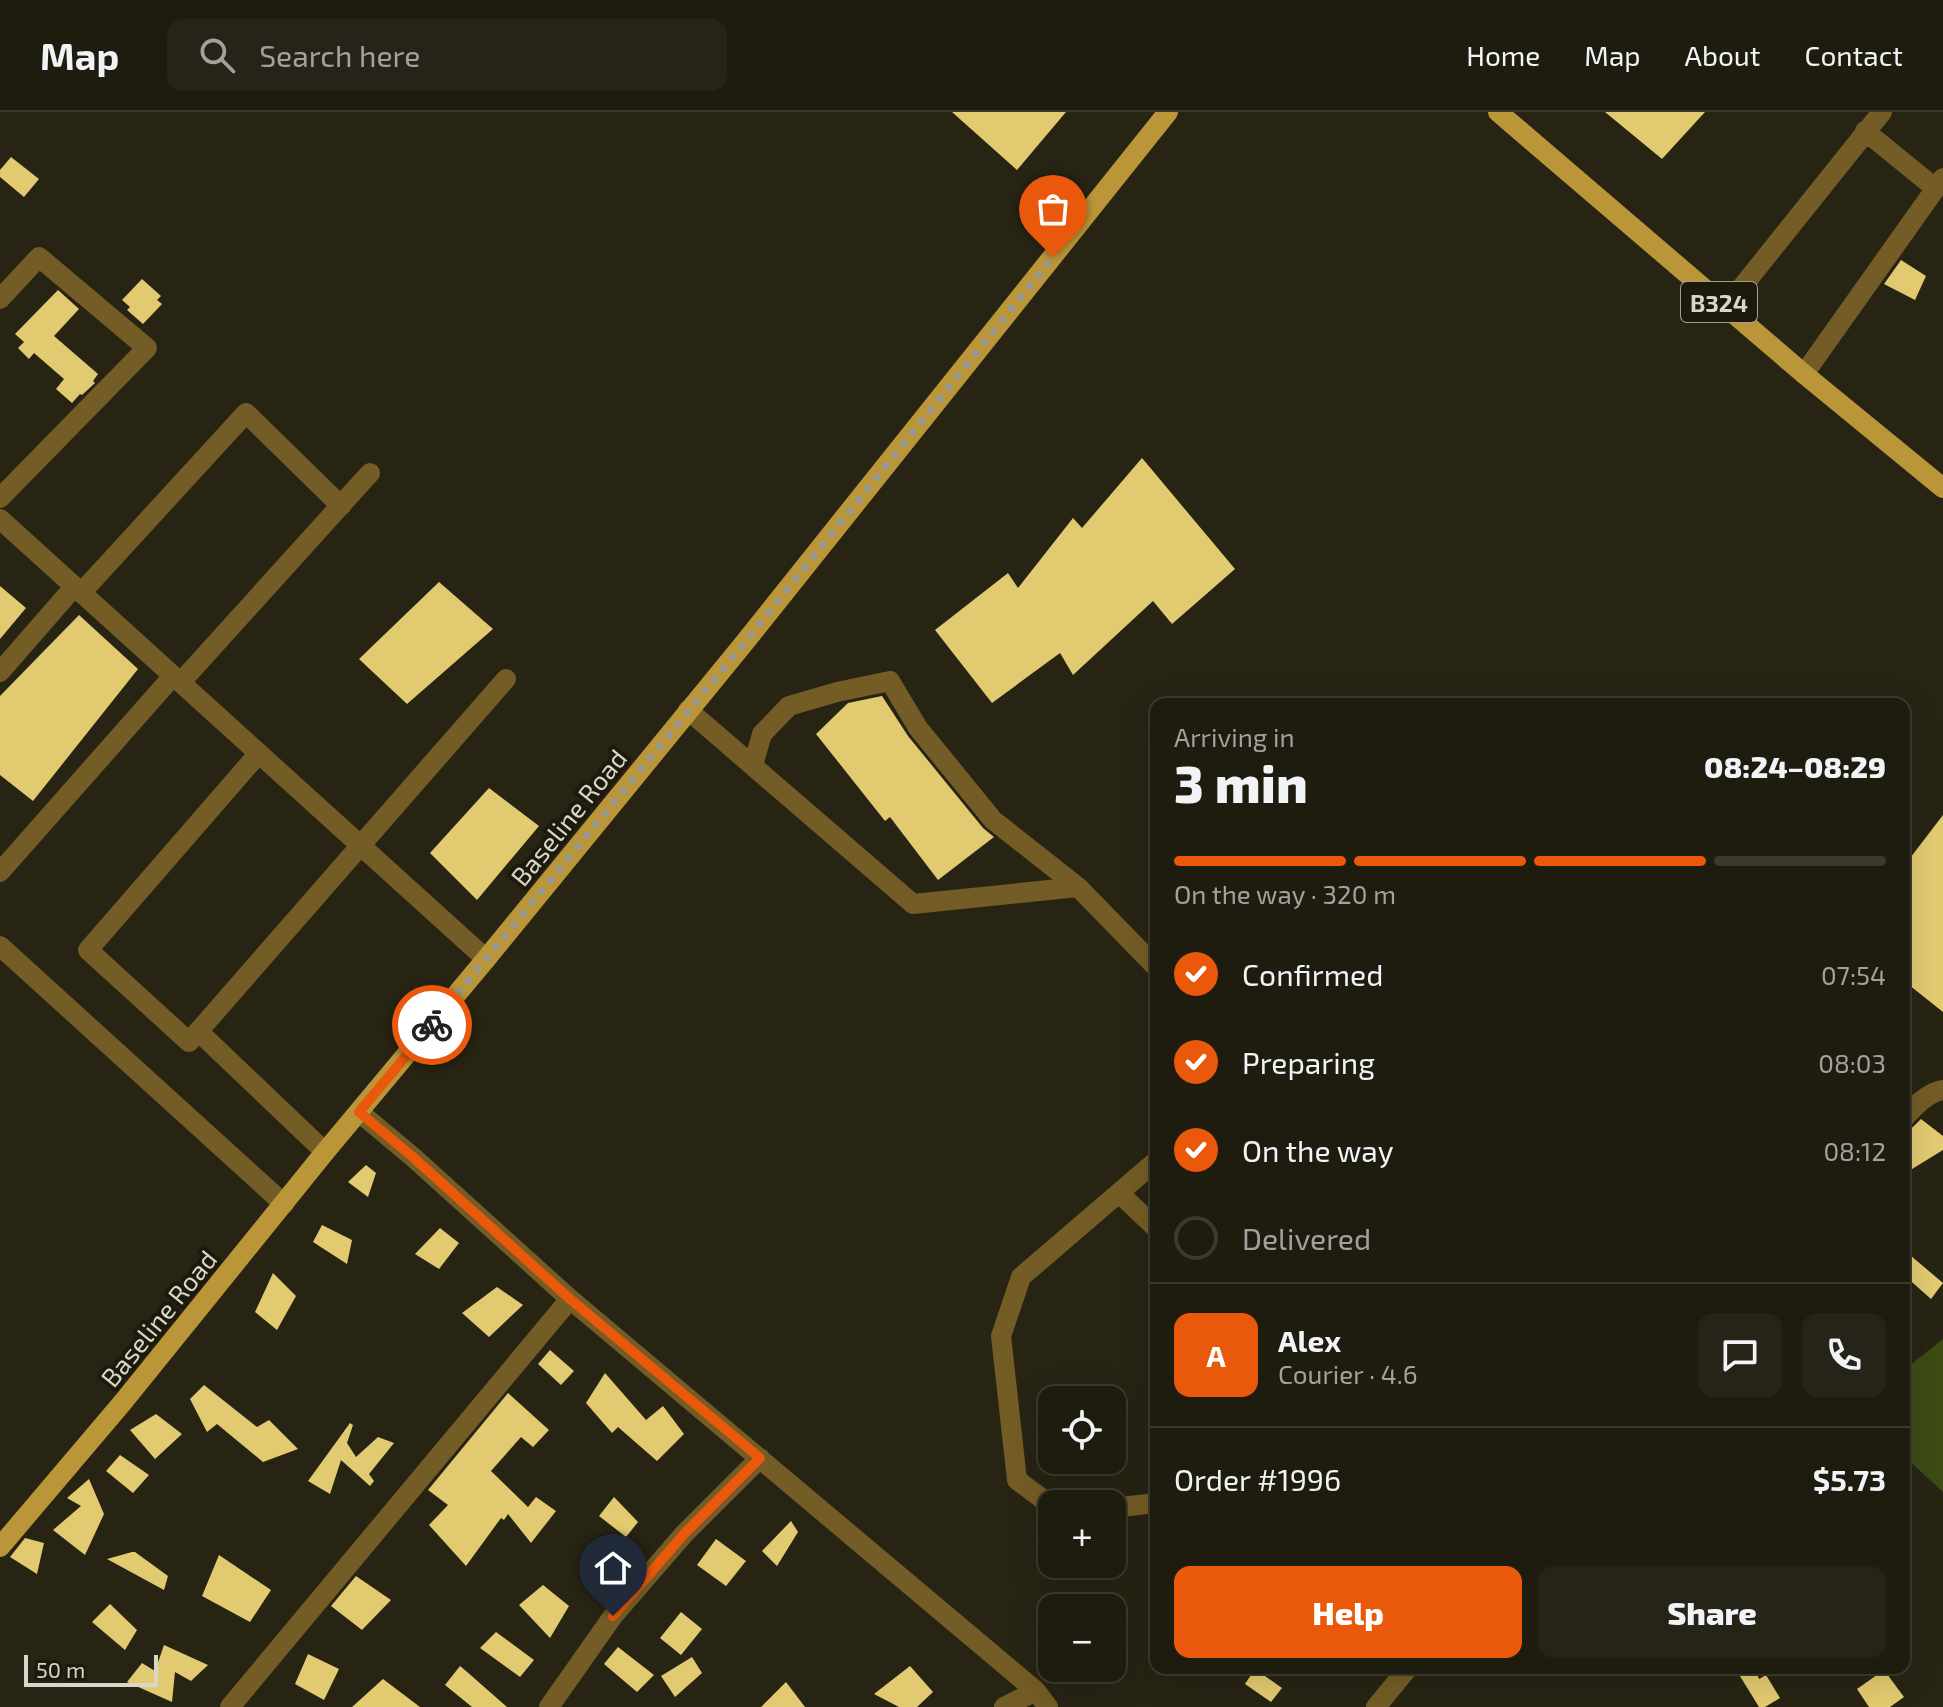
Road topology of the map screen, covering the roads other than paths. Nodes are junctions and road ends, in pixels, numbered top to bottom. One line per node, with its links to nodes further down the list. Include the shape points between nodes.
1 (1168, 112): 18 (main road, Baseline Road)
2 (1498, 112): 7 (main road, B324)
3 (1882, 112): 4 (street)
4 (1865, 131): 5 (street); 7 (street)
5 (1939, 183): 8 (street)
6 (0, 299): 11 (street, via 39,257 147,348)
7 (1726, 307): 8 (main road, B324)
8 (1804, 374): 10 (main road, B324)
9 (370, 473): 12 (street)
10 (1943, 488)
11 (0, 498)
12 (341, 506): 14 (street, via 246,413); 16 (street)
13 (0, 519): 14 (street)
14 (78, 590): 15 (street); 16 (street)
15 (0, 672)
16 (177, 679): 19 (street); 22 (street)
17 (506, 679): 21 (street)
18 (688, 710): 20 (street); 25 (main road, Baseline Road)
19 (259, 753): 21 (street); 27 (street, via 88,950 189,1042)
20 (753, 765): 23 (street, via 913,904); 23 (street, via 762,734 789,706 890,681 918,728 993,820)
21 (362, 846): 25 (street); 27 (street)
22 (0, 872)
23 (1078, 887): 26 (street)
24 (0, 946): 34 (street)
25 (486, 959): 30 (main road, Baseline Road)
26 (1150, 961)
27 (198, 1031): 31 (street)
28 (1943, 1090): 29 (street)
29 (1910, 1111)
30 (359, 1112): 31 (main road, Baseline Road); 36 (street)
31 (325, 1152): 34 (main road, Baseline Road)
32 (1150, 1166): 33 (street)
33 (1119, 1193): 35 (street); 38 (street, via 1021,1277 1001,1336 1017,1480)
34 (284, 1204): 41 (main road, Baseline Road)
35 (1150, 1222)
36 (570, 1299): 37 (street); 44 (street)
37 (760, 1458): 43 (street); 45 (street, via 613,1616)
38 (1038, 1496)
39 (1150, 1504): 40 (street)
40 (1126, 1506)
41 (0, 1547)
42 (1403, 1674): 47 (street)
43 (1042, 1699): 46 (street)
44 (230, 1707)
45 (549, 1707)
46 (1004, 1707)
47 (1376, 1707)

